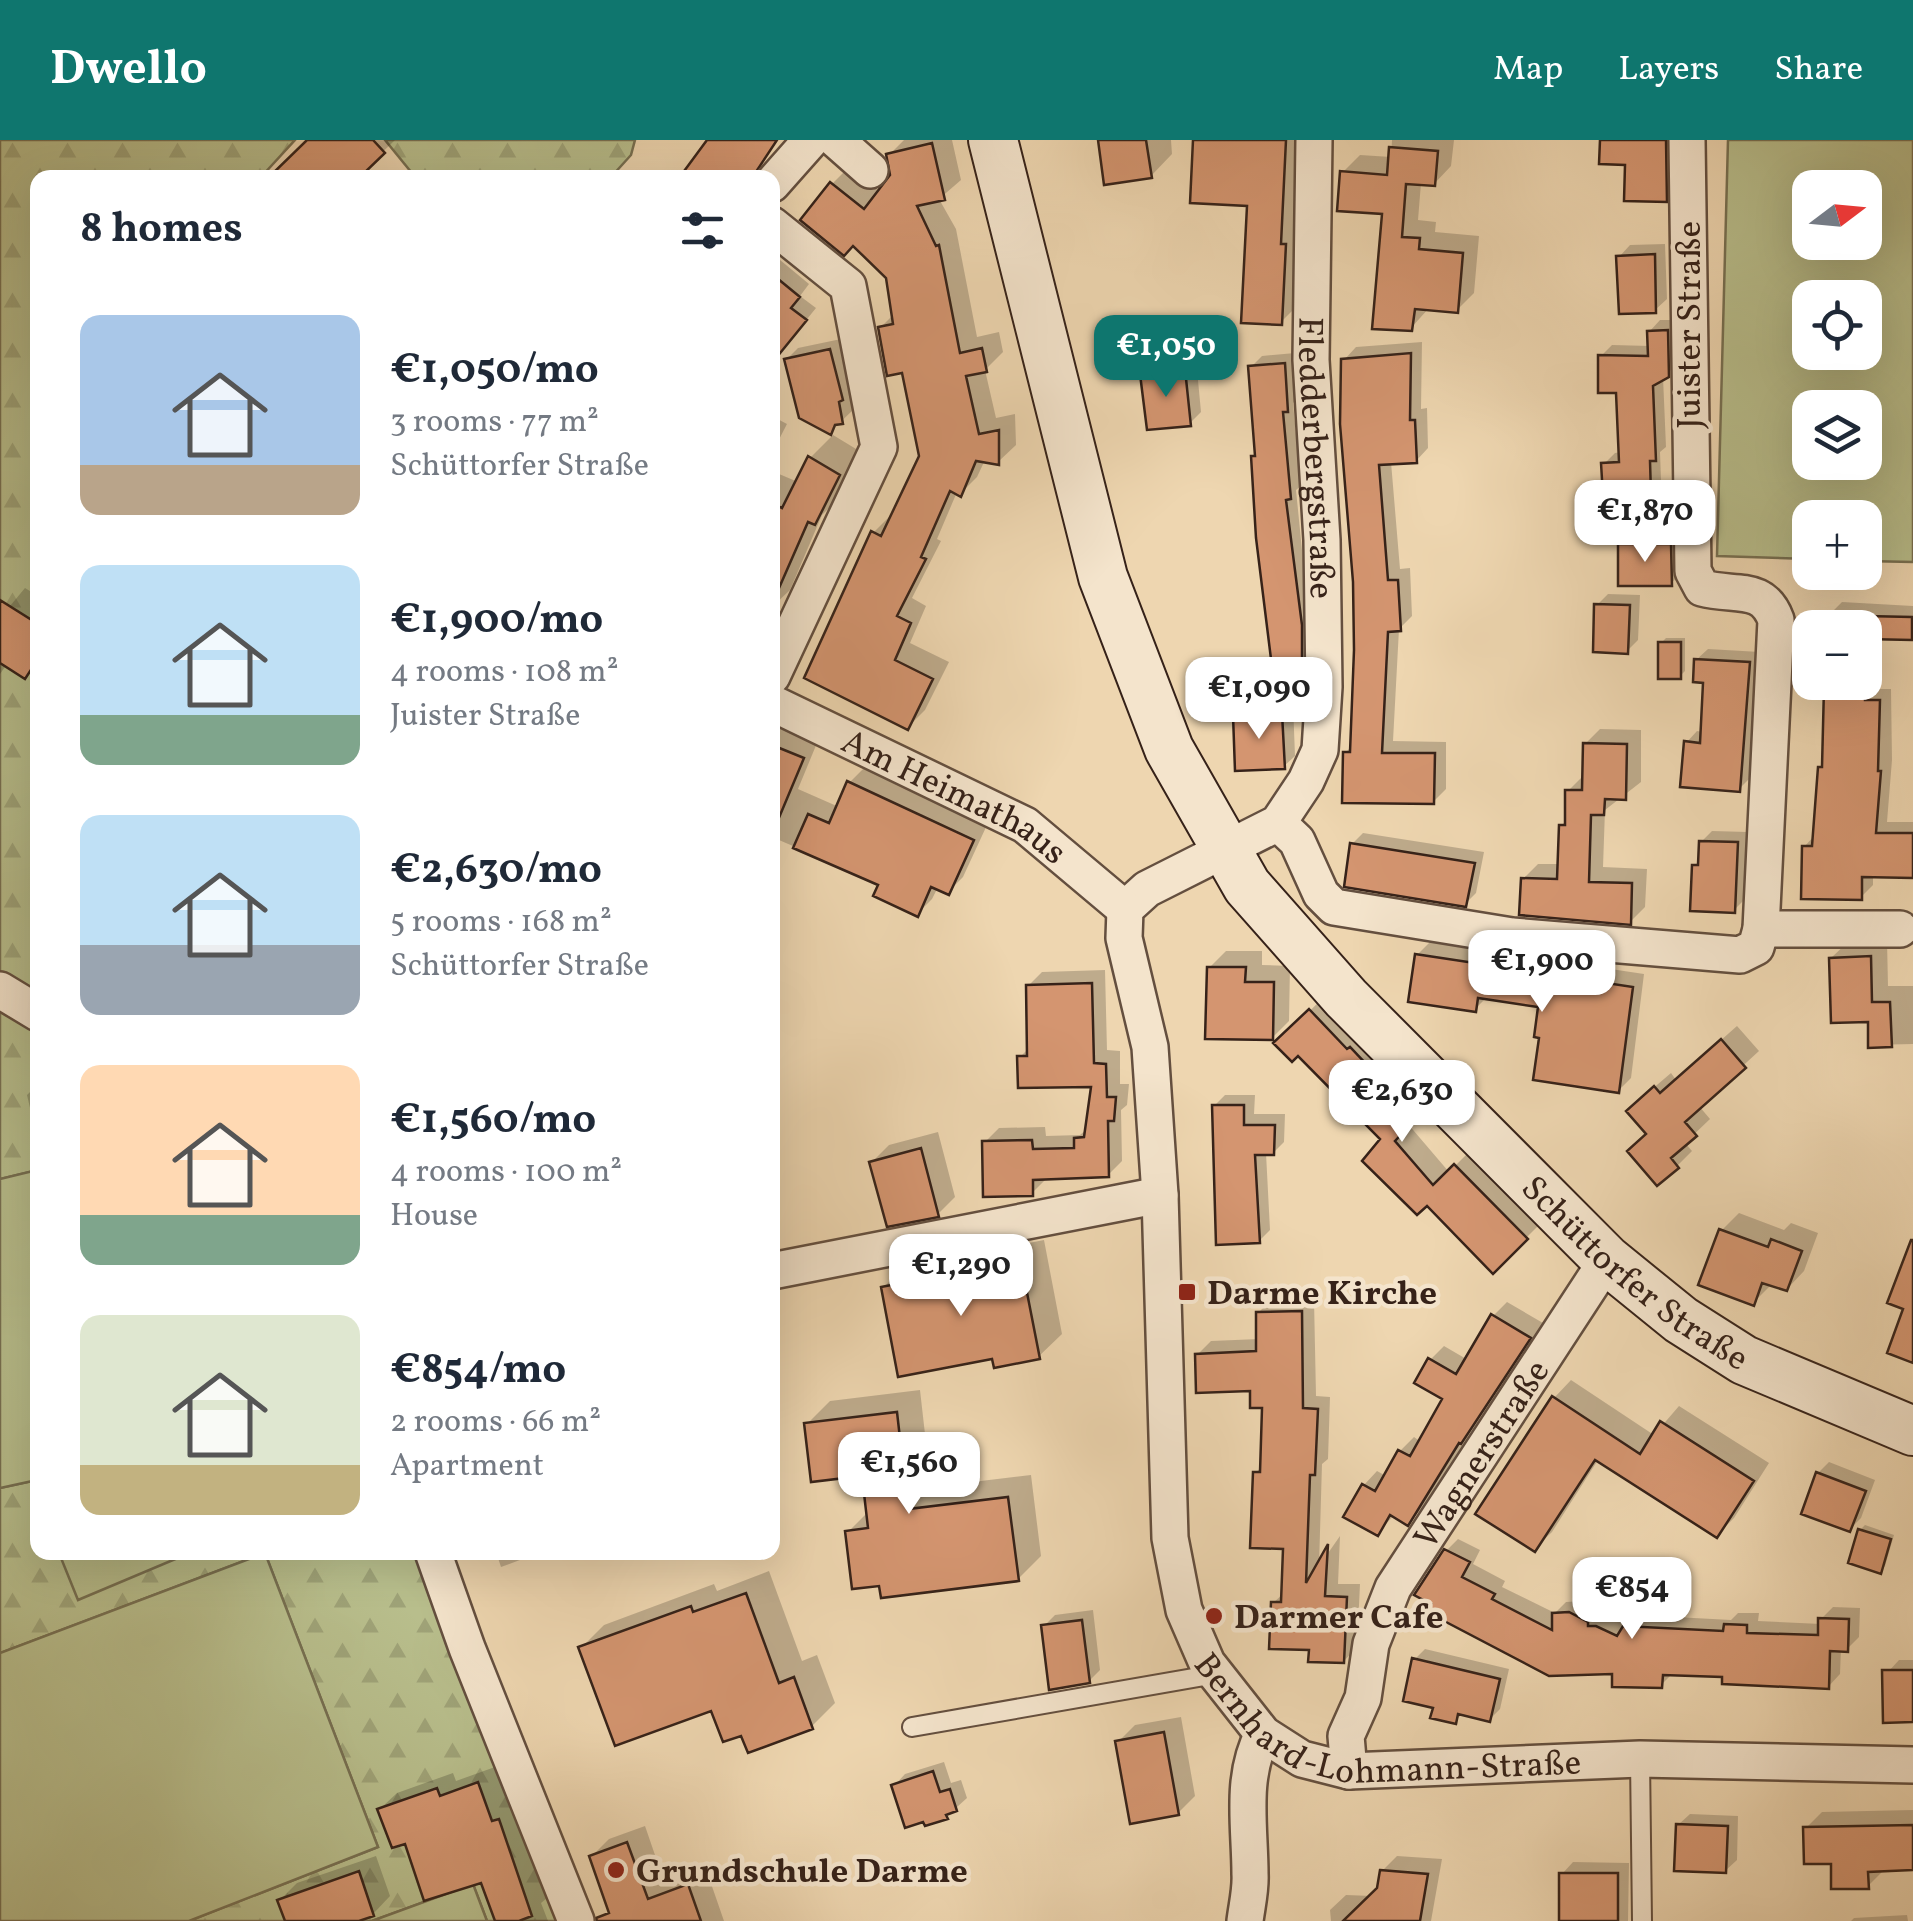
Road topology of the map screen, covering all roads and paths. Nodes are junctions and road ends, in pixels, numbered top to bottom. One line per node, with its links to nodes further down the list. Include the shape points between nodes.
1 (811, 140): 7 (street)
2 (836, 140): 6 (street)
3 (992, 140): 12 (main road, Schüttorfer Straße, via 1103,576 1169,749)
4 (1314, 140): 11 (street, Fledderbergstraße, via 1311,360 1324,687 1320,750)
5 (1687, 140): 14 (street, Juister Straße, via 1693,571 1702,588 1758,596 1776,620)
6 (870, 170)
7 (780, 175)
8 (780, 231): 9 (street, via 848,286 879,446)
9 (780, 659)
10 (780, 707): 13 (street, Am Heimathaus, via 1025,825)
11 (1278, 822): 12 (street); 14 (street, via 1297,841 1334,907 1512,936 1740,955 1756,947)
12 (1224, 851): 13 (street, via 1147,889); 19 (main road, Schüttorfer Straße, via 1346,998)
13 (1125, 909): 18 (street, Bernhard-Lohmann-Straße, via 1124,938 1150,1046)
14 (1761, 929): 15 (street)
15 (1900, 929)
16 (0, 990): 17 (street)
17 (30, 1008)
18 (1160, 1195): 20 (street); 23 (street, Bernhard-Lohmann-Straße, via 1170,1538 1184,1610)
19 (1606, 1260): 21 (main road, Schüttorfer Straße, via 1744,1360); 28 (street, Wagnerstraße, via 1393,1588 1346,1736)
20 (780, 1269)
21 (1913, 1431)
22 (436, 1560): 29 (street)
23 (1216, 1674): 24 (lane); 25 (street, Bernhard-Lohmann-Straße)
24 (912, 1727)
25 (1263, 1734): 28 (street, Bernhard-Lohmann-Straße, via 1302,1759); 30 (street, via 1247,1796)
26 (1640, 1760): 27 (street, Bernhard-Lohmann-Straße); 28 (street, Bernhard-Lohmann-Straße); 31 (lane)
27 (1913, 1765)
28 (1349, 1771)
29 (576, 1921)
30 (1245, 1921)
31 (1642, 1921)

